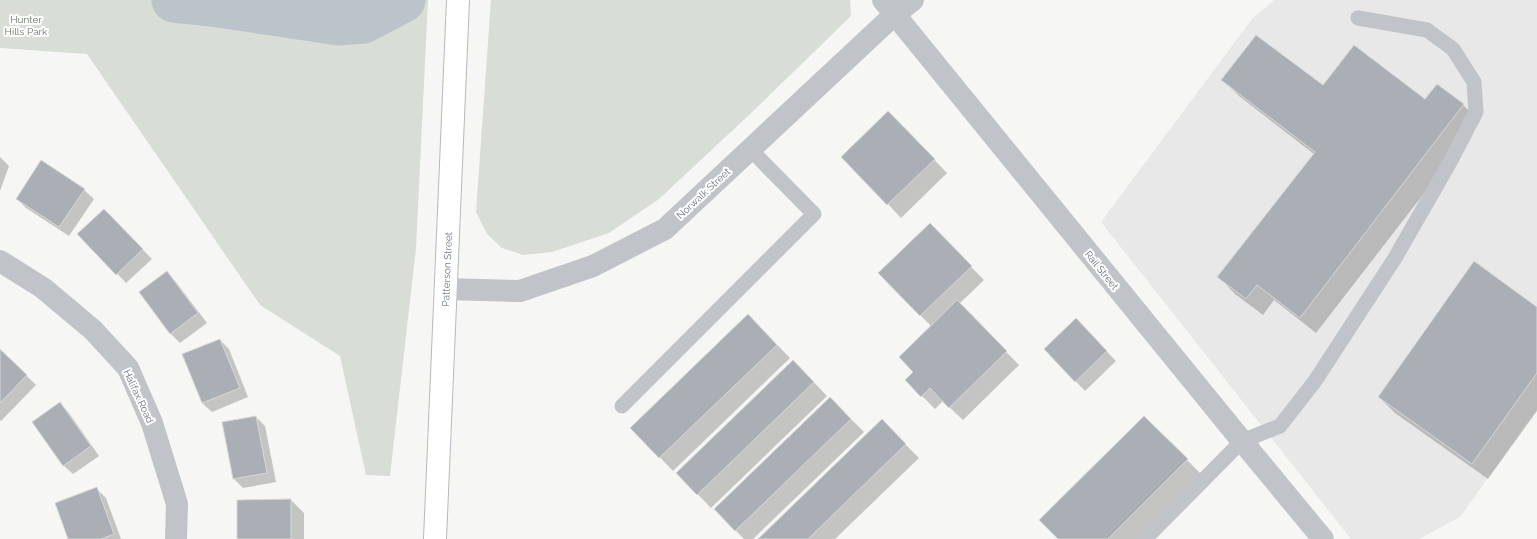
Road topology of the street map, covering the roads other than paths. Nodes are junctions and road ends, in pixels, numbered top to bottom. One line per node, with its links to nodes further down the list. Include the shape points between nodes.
1 (458, 0): 7 (main road, Patterson Street)
2 (913, 0): 3 (street, Norwalk Street)
3 (888, 8): 5 (street, Norwalk Street); 9 (street, Rail Street)
4 (1358, 18): 9 (lane, via 1427,30 1453,49 1474,82 1476,112 1395,258 1315,381 1280,426)
5 (750, 149): 7 (street, Norwalk Street, via 665,229 593,266 520,291); 8 (lane, via 814,214)
6 (0, 260): 10 (street, Halifax Road, via 43,288 93,330 128,368 152,423 177,504)
7 (445, 289): 11 (main road, Patterson Street)
8 (622, 406)
9 (1242, 441): 12 (lane); 13 (street, Rail Street)
10 (176, 539)
11 (435, 539)
12 (1145, 539)
13 (1323, 539)

